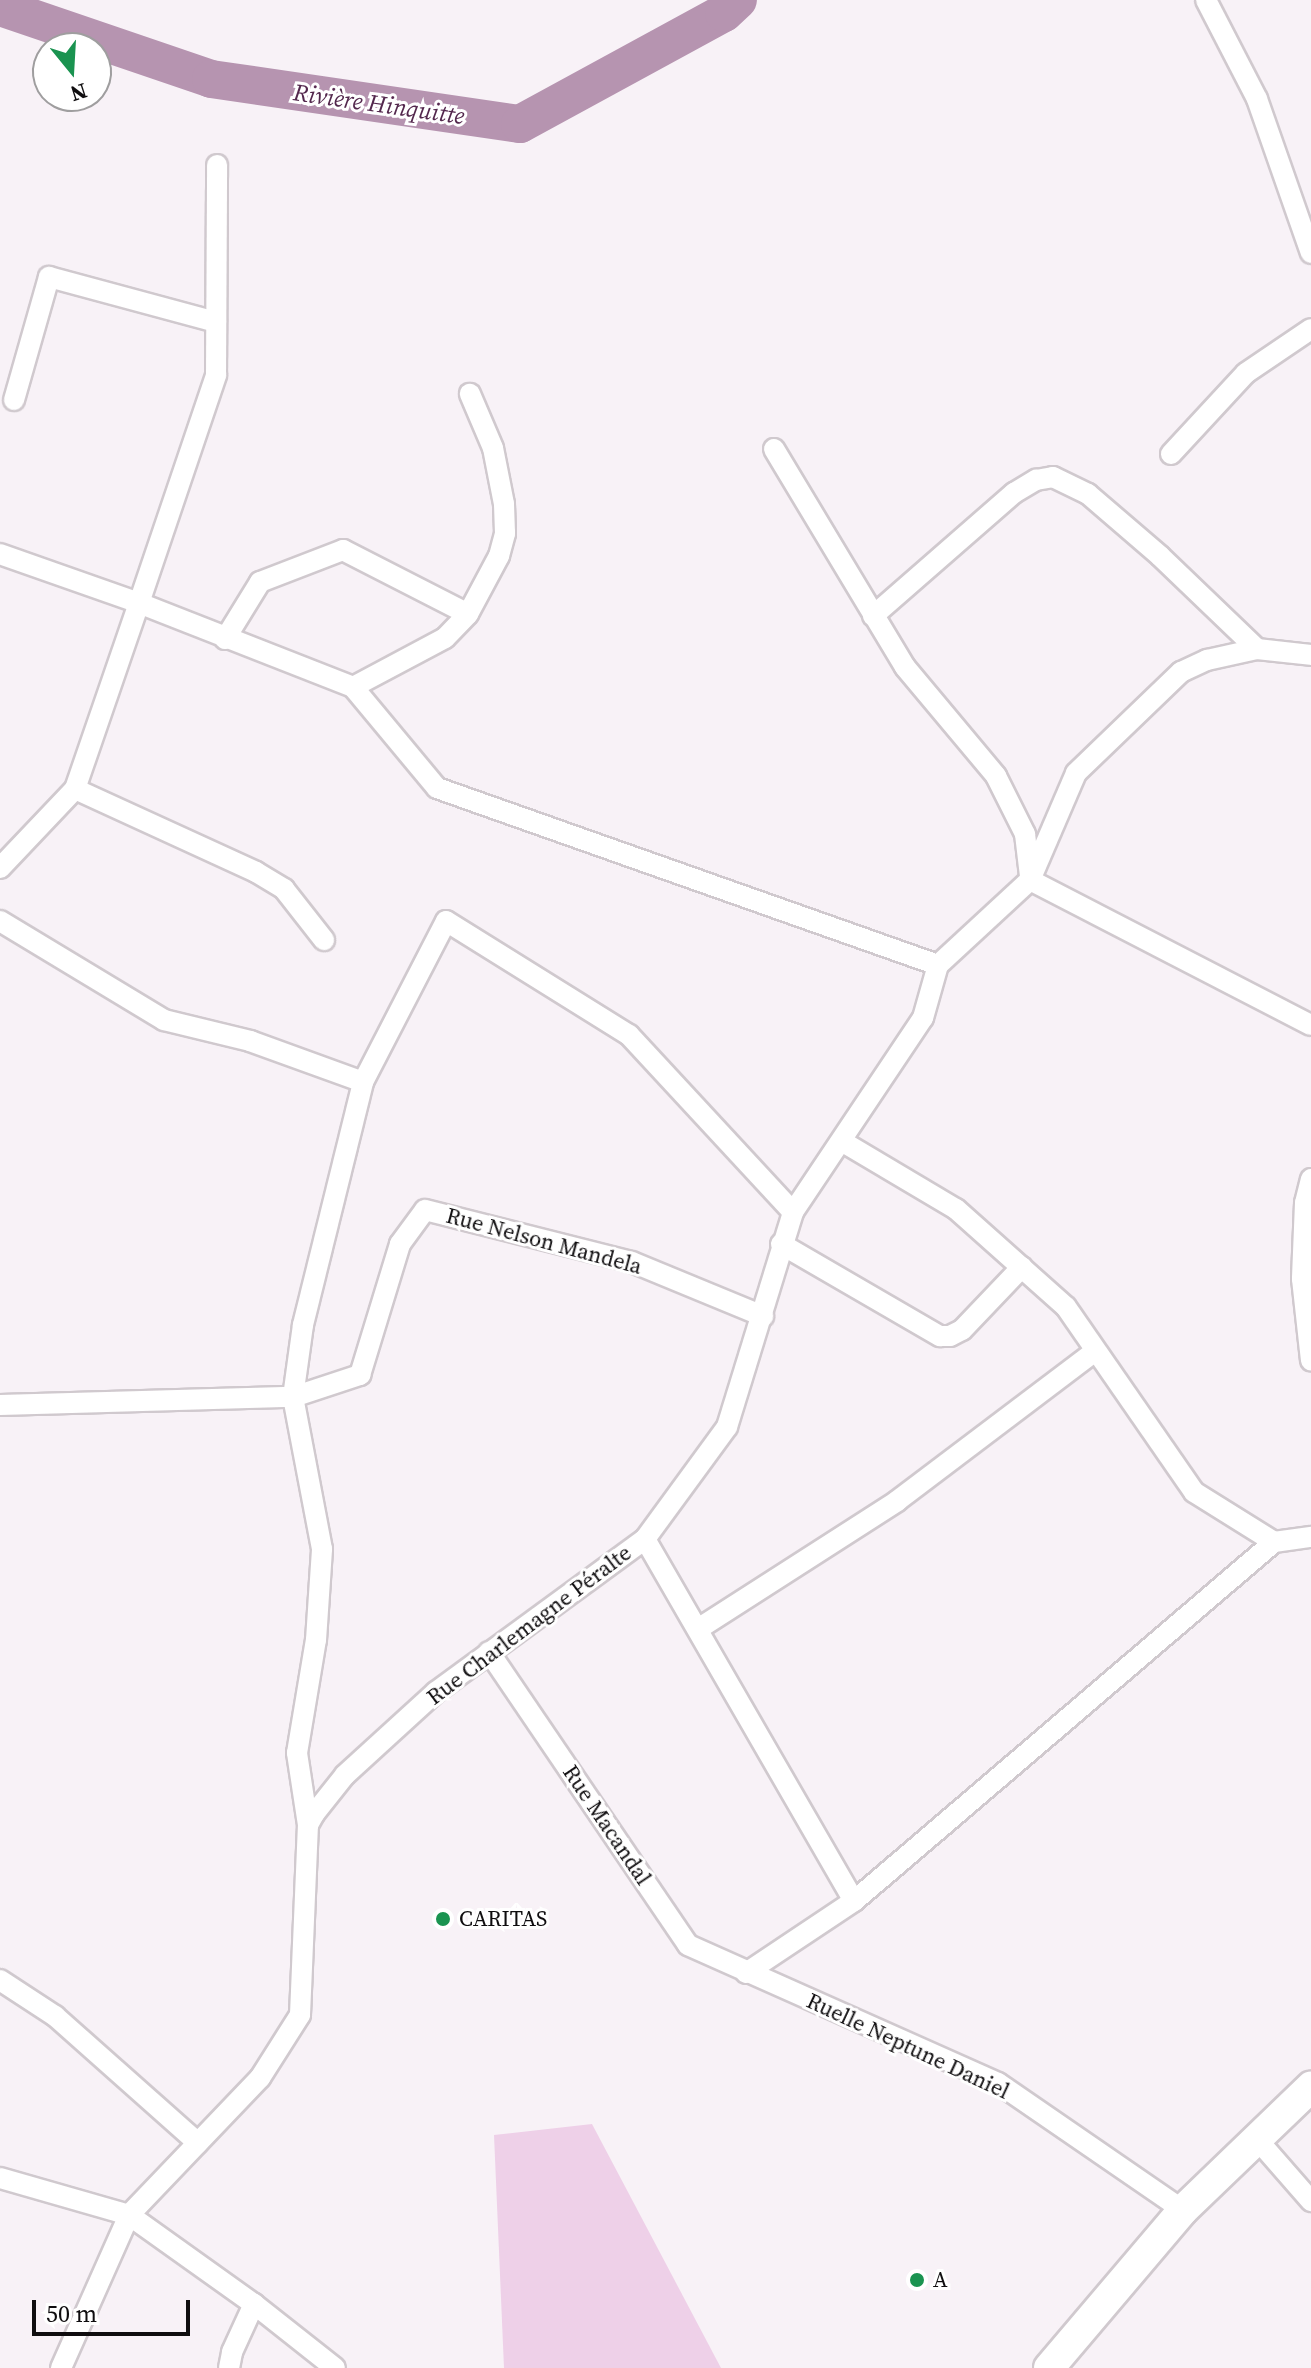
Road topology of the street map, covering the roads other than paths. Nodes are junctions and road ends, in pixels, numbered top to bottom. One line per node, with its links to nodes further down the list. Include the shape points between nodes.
1 (1206, 0): 3 (street, via 1257,99)
2 (217, 165): 4 (street)
3 (1311, 253)
4 (216, 322): 7 (street, via 49,277); 11 (street, via 216,375)
5 (1311, 329): 9 (street, via 1246,373)
6 (470, 394): 12 (street, via 493,448 505,533 499,556)
7 (14, 400)
8 (774, 449): 13 (street)
9 (1171, 454)
10 (0, 554): 11 (street)
11 (139, 603): 14 (street); 18 (street)
12 (468, 614): 14 (street, via 343,550 260,582); 17 (street, via 445,638)
13 (873, 616): 15 (street, via 1014,493 1053,477 1088,494); 20 (street, via 905,667 996,776 1025,834)
14 (225, 639): 17 (street)
15 (1257, 649): 16 (street); 20 (street, via 1181,672 1076,773)
16 (1311, 655)
17 (353, 687): 23 (street, via 437,788)
18 (75, 789): 19 (street); 22 (street, via 256,872 284,889)
19 (0, 868)
20 (1030, 880): 23 (street); 24 (street)
21 (0, 921): 25 (street, via 164,1020 250,1041)
22 (324, 940)
23 (938, 965): 26 (street, Rue Charlemagne Péralte, via 923,1018)
24 (1311, 1025)
25 (363, 1082): 28 (street, via 446,921 629,1035); 34 (street, via 303,1325)
26 (843, 1142): 28 (street, Rue Charlemagne Péralte); 30 (street, via 956,1209)
27 (1311, 1179): 33 (street, via 1302,1279)
28 (793, 1212): 29 (street, Rue Charlemagne Péralte)
29 (781, 1244): 30 (street, via 940,1336 962,1330); 31 (street, Rue Charlemagne Péralte)
30 (1022, 1267): 32 (street, via 1066,1307)
31 (763, 1316): 34 (street, Rue Nelson Mandela, via 632,1262 425,1210 400,1244 360,1375); 37 (street, Rue Charlemagne Péralte, via 727,1427)
32 (1095, 1351): 38 (street, via 1194,1492); 39 (street, via 897,1501)
33 (1311, 1361)
34 (293, 1397): 35 (street, Rue Nelson Mandela); 41 (street, via 322,1549 316,1640 297,1753)
35 (0, 1405)
36 (1311, 1537): 38 (street)
37 (645, 1539): 39 (street); 40 (street, Rue Charlemagne Péralte)
38 (1274, 1542): 42 (street)
39 (698, 1629): 42 (street)
40 (489, 1652): 41 (street, Rue Charlemagne Péralte, via 382,1738 345,1775); 43 (street, Rue Macandal, via 688,1945)
41 (308, 1825): 47 (street, via 300,2015 260,2078)
42 (854, 1901): 43 (street)
43 (746, 1973): 50 (street, Ruelle Neptune Daniel, via 998,2083)
44 (0, 1980): 47 (street, via 55,2016)
45 (1311, 2087): 46 (main road)
46 (1256, 2138): 49 (street); 50 (main road)
47 (198, 2143): 51 (street)
48 (0, 2178): 51 (street)
49 (1311, 2201)
50 (1183, 2210): 56 (main road)
51 (129, 2215): 52 (street); 53 (street)
52 (254, 2304): 54 (street); 55 (street)
53 (61, 2368)
54 (229, 2368)
55 (335, 2368)
56 (1049, 2368)

